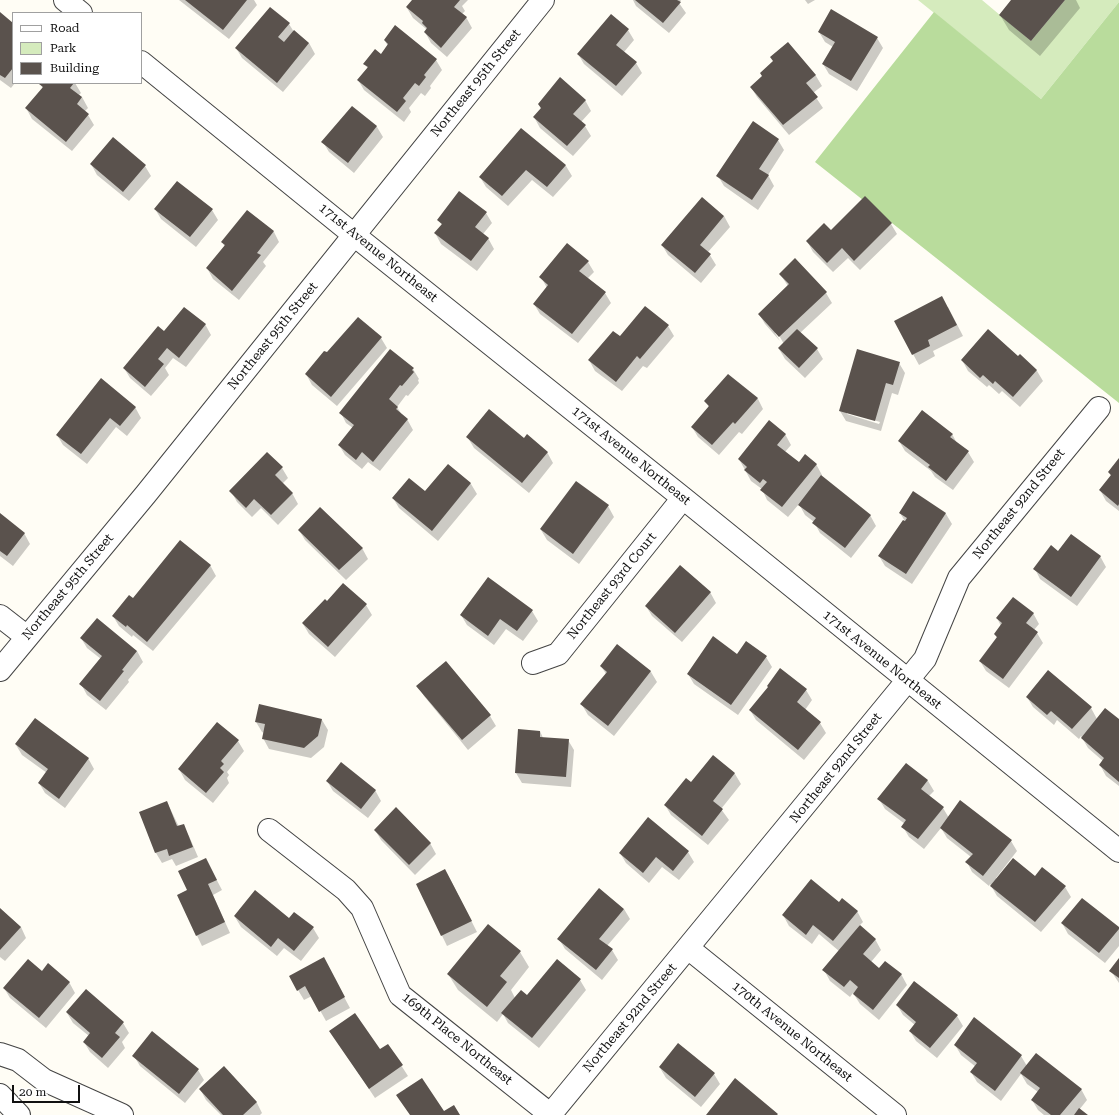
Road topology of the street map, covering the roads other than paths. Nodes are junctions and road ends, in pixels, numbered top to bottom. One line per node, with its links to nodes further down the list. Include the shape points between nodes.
1 (64, 0): 3 (street)
2 (543, 0): 5 (street, Northeast 95th Street)
3 (80, 12)
4 (142, 63): 5 (street, 171st Avenue Northeast)
5 (354, 235): 7 (street, 171st Avenue Northeast); 9 (street, Northeast 95th Street, via 146,494)
6 (1099, 408): 12 (street, Northeast 92nd Street, via 959,578 925,659)
7 (683, 498): 10 (street, Northeast 93rd Court, via 558,654); 12 (street, 171st Avenue Northeast)
8 (0, 616): 9 (street)
9 (26, 637): 11 (street, Northeast 95th Street)
10 (533, 663)
11 (0, 670)
12 (908, 681): 14 (street, 171st Avenue Northeast); 15 (street, Northeast 92nd Street)
13 (270, 830): 20 (street, 169th Place Northeast, via 346,890 362,908 400,995)
14 (1119, 851)
15 (688, 948): 20 (street, Northeast 92nd Street); 21 (street, 170th Avenue Northeast)
16 (0, 1054): 19 (street, via 18,1060 44,1080)
17 (0, 1095): 18 (street)
18 (19, 1115)
19 (122, 1115)
20 (550, 1115)
21 (895, 1115)

